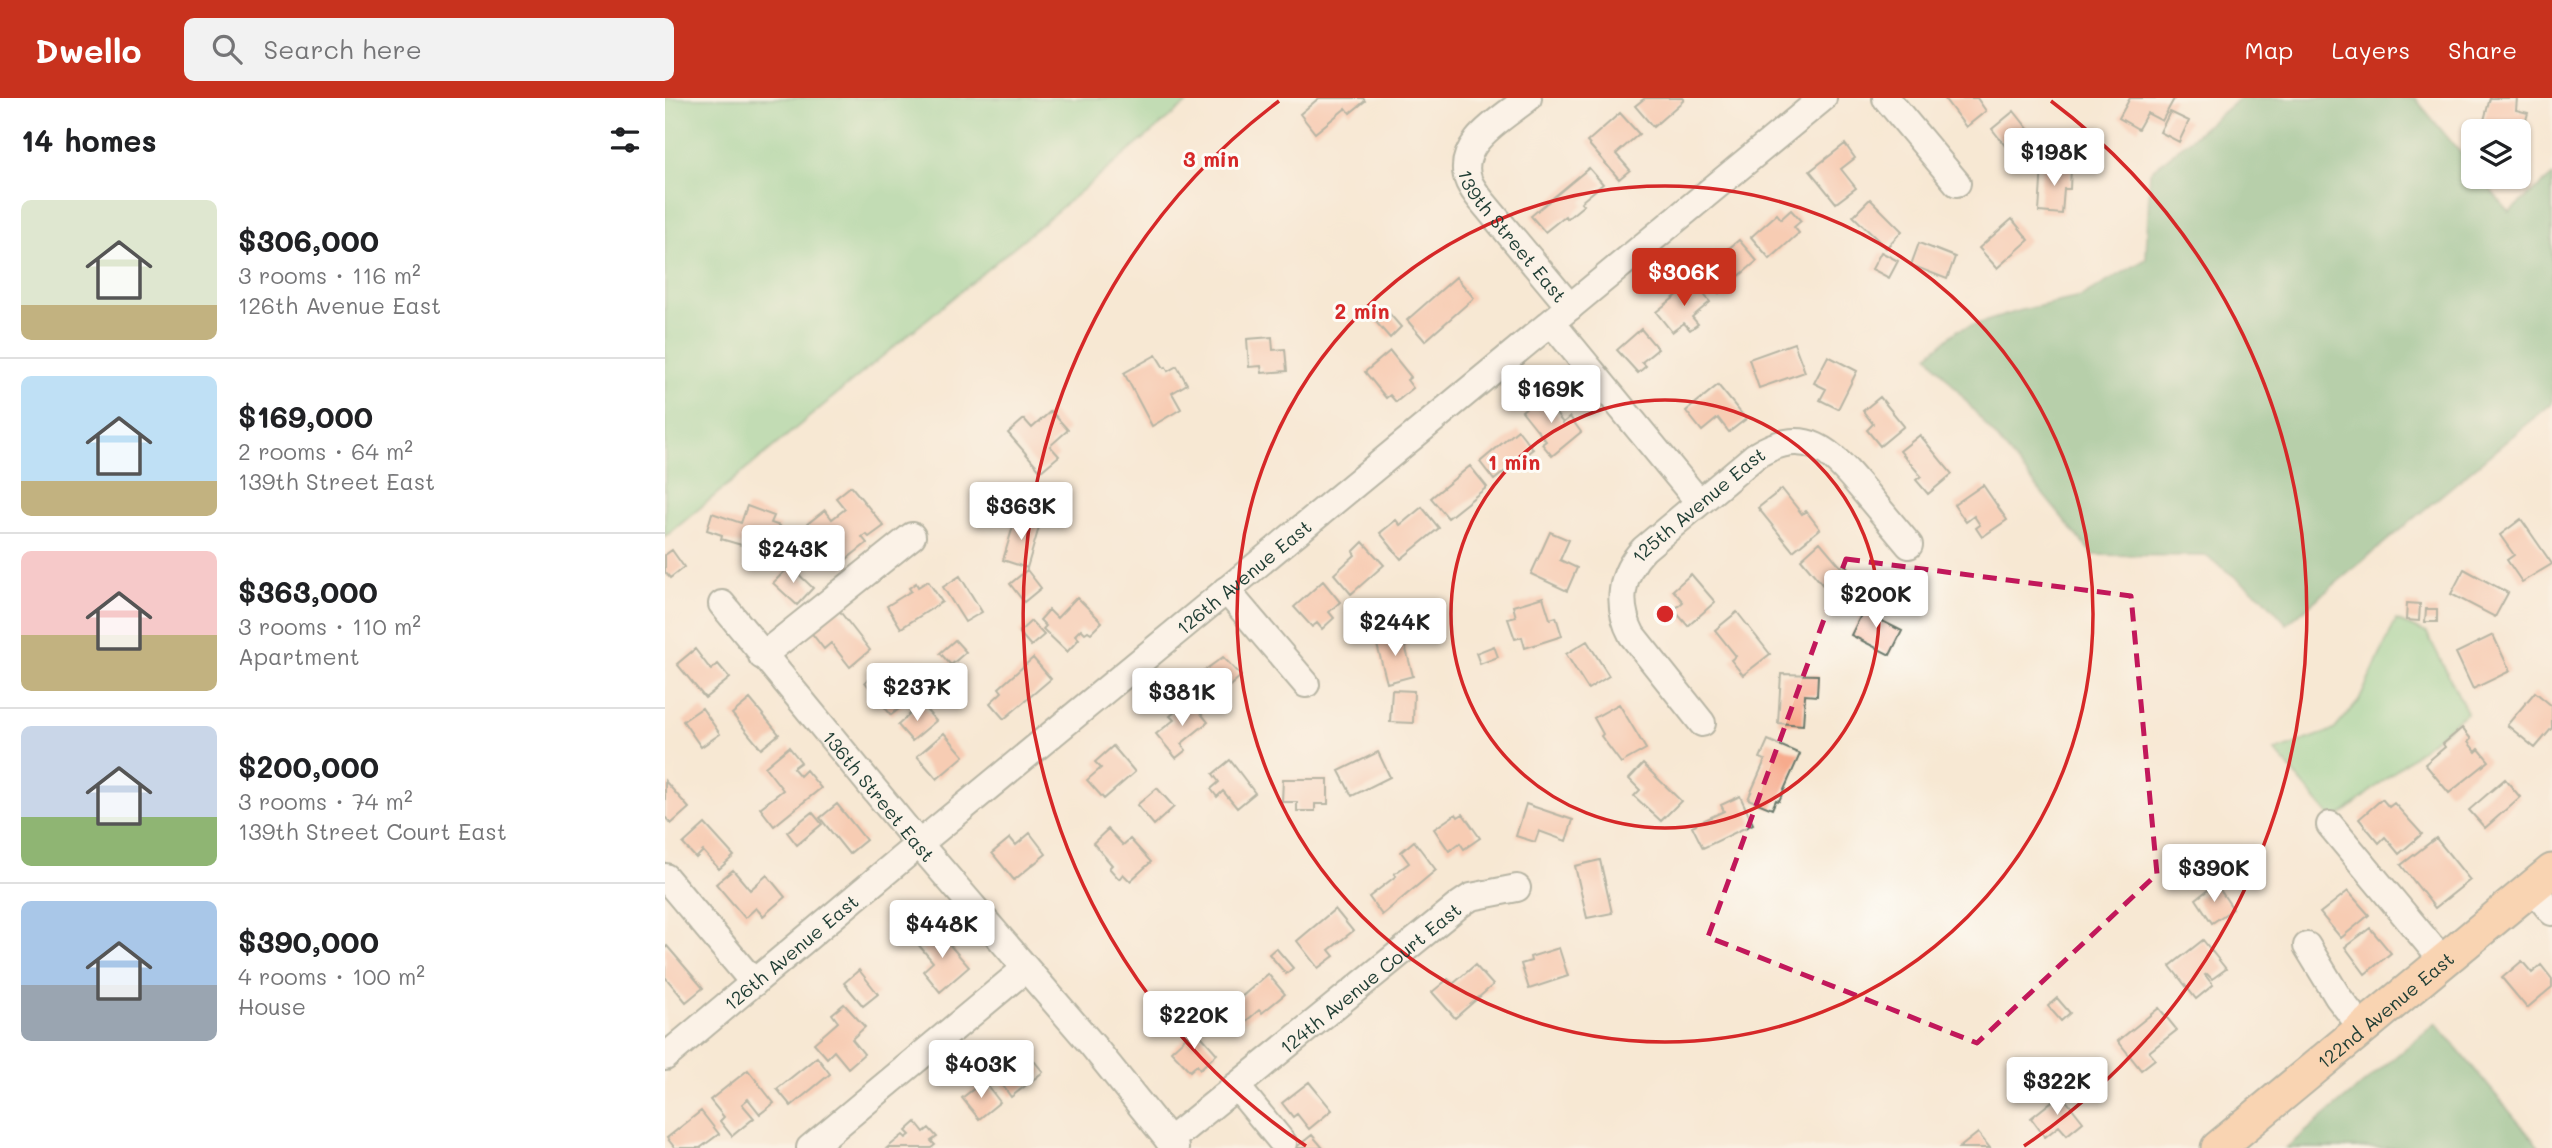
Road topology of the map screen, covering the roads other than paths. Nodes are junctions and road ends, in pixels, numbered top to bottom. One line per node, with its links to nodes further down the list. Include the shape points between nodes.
1 (1528, 98): 5 (street, 139th Street East, via 1473,144 1469,182)
2 (1823, 98): 5 (street, 126th Avenue East)
3 (1886, 98): 4 (street)
4 (1957, 183)
5 (1561, 315): 6 (street, 139th Street East); 9 (street, 126th Avenue East)
6 (1699, 502): 8 (street, 125th Avenue East, via 1771,446 1794,441 1824,449 1843,466); 13 (street, 125th Avenue East, via 1644,549 1630,567 1621,593 1632,635)
7 (912, 536): 11 (street)
8 (1909, 545)
9 (1226, 590): 12 (street); 15 (street, 126th Avenue East)
10 (722, 604): 11 (street, 136th Street East)
11 (762, 656): 15 (street, 136th Street East)
12 (1306, 684)
13 (1702, 723)
14 (2330, 825): 20 (street)
15 (919, 844): 21 (street, 136th Street East); 22 (street, 126th Avenue East)
16 (665, 877): 22 (street)
17 (1517, 888): 25 (street, 124th Avenue Court East, via 1471,897 1459,905)
18 (2545, 890): 20 (main road, 122nd Avenue East)
19 (2307, 946): 23 (street)
20 (2443, 961): 23 (main road, 122nd Avenue East)
21 (1025, 969): 27 (street, 136th Street East); 28 (street)
22 (754, 984): 24 (street, 126th Avenue East)
23 (2362, 1028): 29 (main road, 122nd Avenue East)
24 (665, 1057)
25 (1236, 1086): 26 (street); 27 (street, 124th Avenue Court East)
26 (1283, 1143)
27 (1172, 1145)
28 (810, 1148)
29 (2218, 1148)

